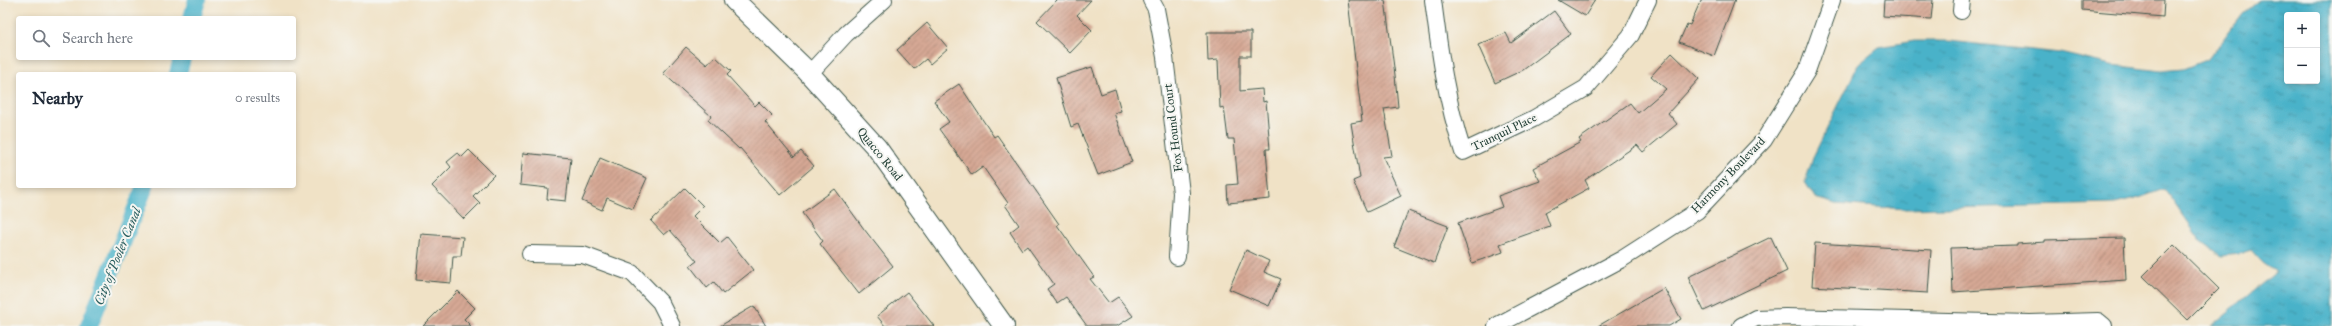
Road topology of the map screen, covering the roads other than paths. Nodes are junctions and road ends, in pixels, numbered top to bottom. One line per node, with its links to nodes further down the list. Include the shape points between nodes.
1 (734, 0): 7 (street, Quacco Road)
2 (884, 0): 7 (street, via 846,34)
3 (1151, 0): 9 (street, Fox Hound Court, via 1156,9 1165,57 1181,193)
4 (1434, 0): 5 (street, Tranquil Place, via 1442,71 1452,118 1463,152 1586,88 1631,35)
5 (1648, 0)
6 (1832, 0): 10 (street, Harmony Boulevard, via 1807,71 1764,140 1697,211 1622,259)
7 (810, 73): 13 (street, Quacco Road, via 877,148)
8 (530, 254): 12 (street, via 583,255 632,273 660,302)
9 (1177, 257)
10 (1513, 322): 14 (street, Harmony Boulevard)
11 (2030, 324): 15 (street, via 1785,317 1756,318); 16 (street, via 2098,321)
12 (672, 326)
13 (1004, 326)
14 (1496, 326)
15 (1742, 326)
16 (2104, 326)

